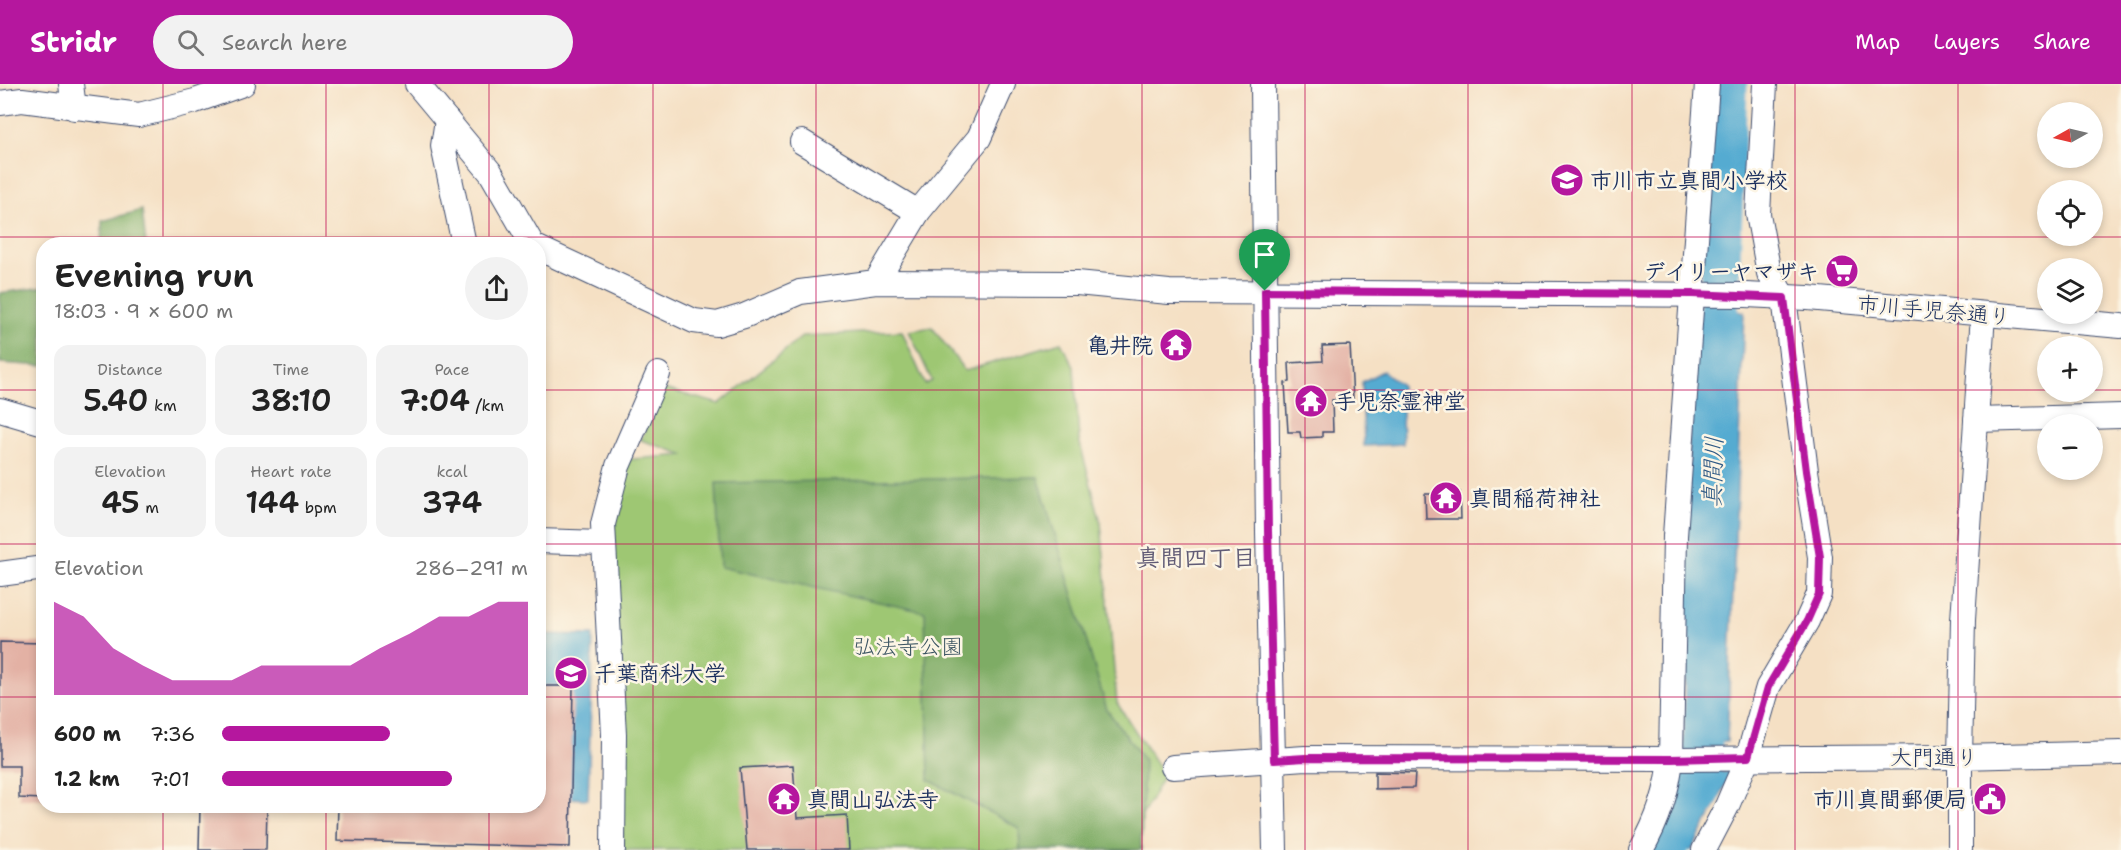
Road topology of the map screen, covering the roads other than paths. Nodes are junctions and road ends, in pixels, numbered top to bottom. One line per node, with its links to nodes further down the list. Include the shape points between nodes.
1 (243, 84): 7 (street, via 139,115)
2 (417, 84): 9 (street)
3 (1003, 84): 11 (street, via 979,138)
4 (1263, 84): 16 (street)
5 (1707, 84): 17 (street)
6 (1765, 84): 18 (street, via 1758,214 1769,273)
7 (72, 96): 8 (street)
8 (0, 103)
9 (447, 120): 12 (street, via 443,146); 13 (street, via 491,173)
10 (802, 142): 11 (street)
11 (918, 212): 15 (street)
12 (462, 237)
13 (528, 237)
14 (546, 252): 15 (street, via 694,321 717,324 800,292)
15 (876, 282): 16 (street, via 1077,283 1169,292)
16 (1265, 291): 17 (street); 34 (street)
17 (1695, 294): 18 (street, 市川手児奈通り); 33 (street, via 1675,536)
18 (1784, 298): 19 (street, 市川手児奈通り); 31 (street, via 1820,557 1819,594 1768,687)
19 (1983, 314): 20 (street, 市川手児奈通り); 24 (street)
20 (2121, 326)
21 (658, 374): 27 (street, via 618,466)
22 (0, 410): 25 (street)
23 (2121, 416): 24 (street)
24 (1976, 420): 32 (street, via 1963,620)
25 (36, 421)
26 (546, 541): 27 (street)
27 (602, 543): 36 (street, via 614,735)
28 (36, 569): 29 (street)
29 (0, 574)
30 (2121, 753): 32 (street, 大門通り)
31 (1748, 757): 32 (street, 大門通り); 33 (street, 大門通り); 39 (street)
32 (1960, 757): 40 (street)
33 (1671, 759): 34 (street, 大門通り); 38 (street, via 1653,828)
34 (1274, 760): 35 (street, 大門通り); 37 (street)
35 (1173, 767)
36 (613, 850)
37 (1275, 850)
38 (1641, 850)
39 (1704, 850)
40 (1960, 850)

